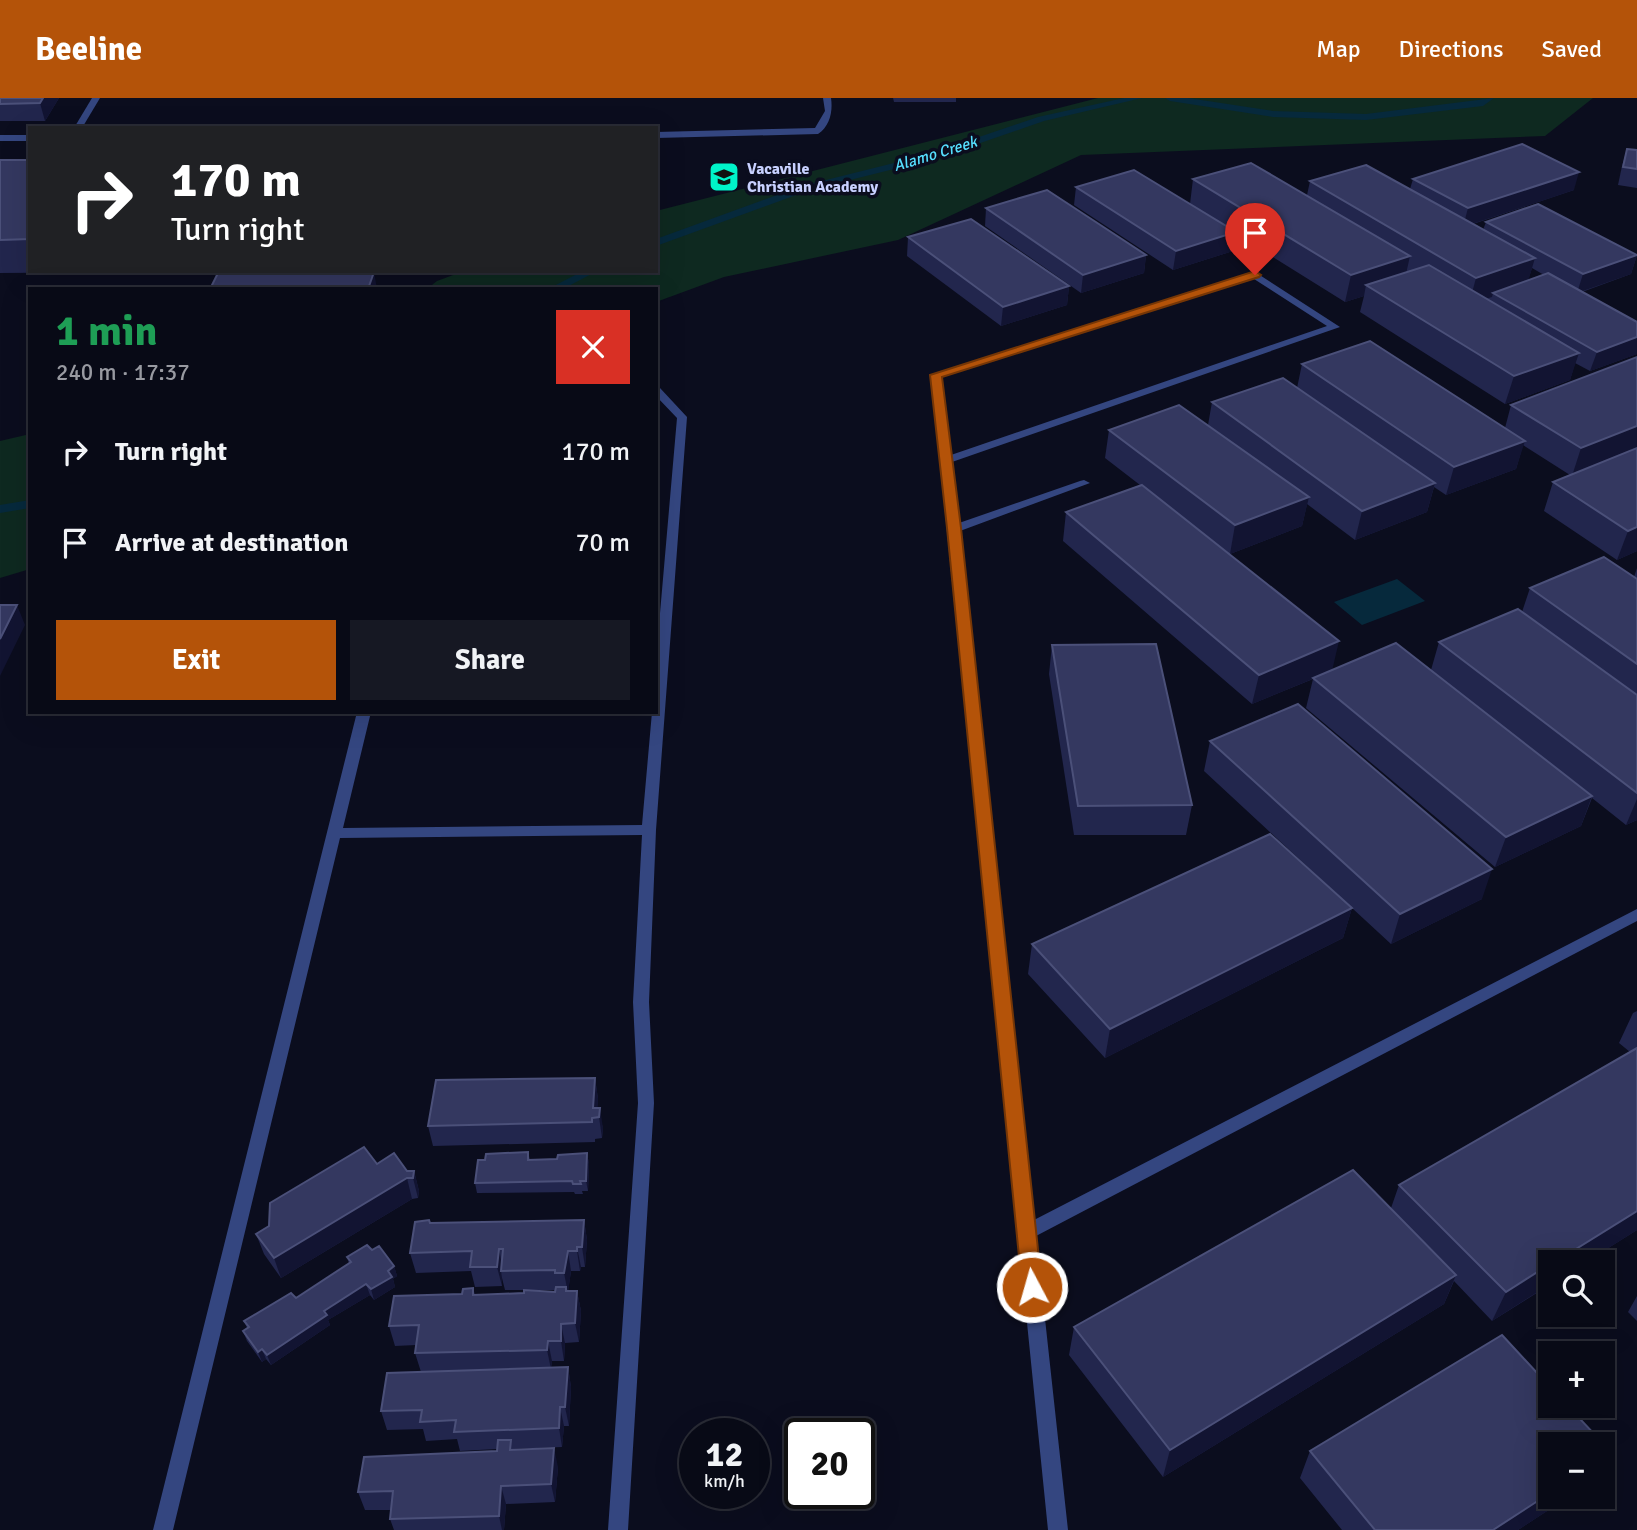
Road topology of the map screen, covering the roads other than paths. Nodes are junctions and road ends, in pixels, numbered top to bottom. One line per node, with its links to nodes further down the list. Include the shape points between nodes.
1 (96, 98): 3 (lane)
2 (827, 98): 4 (lane, via 829,111 818,131)
3 (79, 126)
4 (658, 135)
5 (0, 138): 6 (lane)
6 (28, 138)
7 (658, 392): 12 (lane, via 682,418)
8 (946, 460): 8 (lane, via 936,375 1255,275 1335,327); 10 (lane)
9 (1084, 483): 10 (lane)
10 (954, 528): 15 (lane)
11 (365, 714): 13 (lane)
12 (649, 830): 13 (lane); 17 (lane, via 641,1002 646,1103)
13 (336, 834): 16 (lane)
14 (1637, 914): 15 (lane)
15 (1026, 1233): 18 (lane)
16 (163, 1530)
17 (618, 1530)
18 (1058, 1530)

